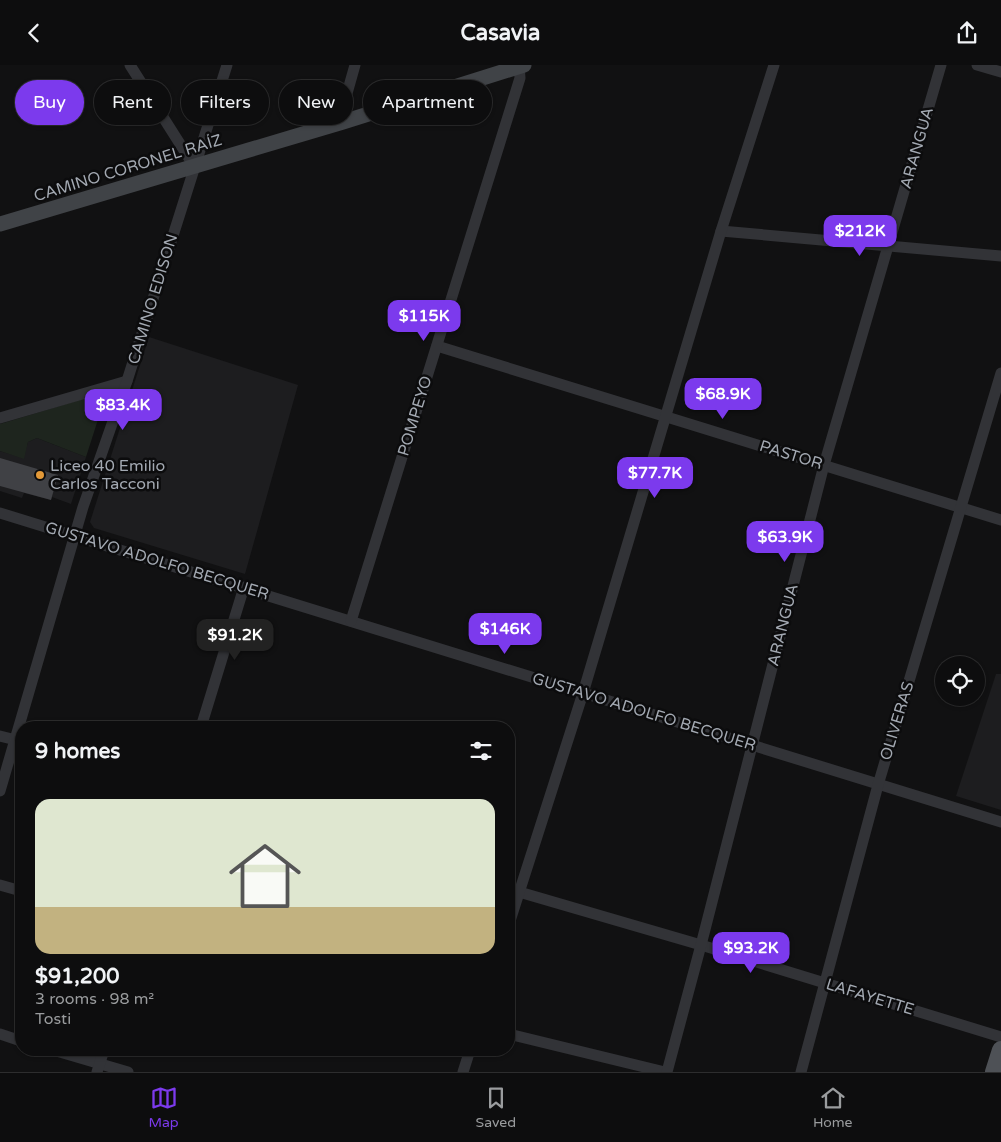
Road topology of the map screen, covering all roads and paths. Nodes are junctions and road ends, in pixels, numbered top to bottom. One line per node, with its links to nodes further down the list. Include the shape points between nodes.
1 (130, 65): 12 (street)
2 (227, 65): 12 (street, CAMINO EDISON)
3 (355, 65): 9 (street)
4 (520, 65): 10 (street, CAMINO CORONEL RAÍZ); 17 (street, POMPEYO, via 520,78)
5 (774, 65): 14 (street)
6 (941, 65): 15 (street, ARANGUA)
7 (976, 65): 8 (street)
8 (1001, 72)
9 (351, 80)
10 (353, 119)
11 (333, 125): 12 (street, CAMINO CORONEL RAÍZ)
12 (194, 166): 13 (street, CAMINO CORONEL RAÍZ); 19 (street, CAMINO EDISON)
13 (0, 224)
14 (721, 231): 15 (street); 20 (street)
15 (888, 246): 16 (street); 22 (street, ARANGUA)
16 (1001, 257)
17 (437, 346): 20 (street, PASTOR); 28 (street, POMPEYO)
18 (1001, 373): 23 (street, OLIVERAS)
19 (127, 381): 21 (street); 26 (street, CAMINO EDISON)
20 (665, 417): 22 (street, PASTOR); 29 (street)
21 (0, 418)
22 (824, 465): 23 (street, PASTOR); 34 (street, ARANGUA)
23 (961, 507): 25 (street, PASTOR); 36 (street, OLIVERAS)
24 (0, 513): 26 (street, GUSTAVO ADOLFO BECQUER)
25 (1001, 520)
26 (75, 537): 27 (street, GUSTAVO ADOLFO BECQUER); 30 (street, CAMINO EDISON)
27 (244, 587): 28 (street, GUSTAVO ADOLFO BECQUER); 31 (street)
28 (351, 621): 29 (street, GUSTAVO ADOLFO BECQUER)
29 (583, 693): 34 (street, GUSTAVO ADOLFO BECQUER); 40 (street)
30 (24, 721)
31 (203, 721)
32 (0, 735): 33 (street)
33 (15, 740)
34 (753, 745): 36 (street, GUSTAVO ADOLFO BECQUER); 43 (street, ARANGUA)
35 (15, 749): 37 (street, CAMINO EDISON)
36 (878, 785): 38 (street, GUSTAVO ADOLFO BECQUER); 44 (street, OLIVERAS)
37 (0, 791)
38 (1001, 822)
39 (0, 885): 41 (street)
40 (515, 888)
41 (15, 889)
42 (515, 891): 43 (street, LAFAYETTE)
43 (702, 945): 44 (street, LAFAYETTE); 56 (street, ARANGUA)
44 (825, 984): 47 (street, LAFAYETTE); 57 (street, OLIVERAS)
45 (0, 1035): 48 (street)
46 (515, 1035): 56 (street)
47 (1001, 1037)
48 (15, 1039)
49 (1001, 1050): 58 (main road)
50 (68, 1056): 53 (street)
51 (102, 1056): 53 (street)
52 (468, 1056): 55 (street)
53 (98, 1068): 54 (street)
54 (128, 1072)
55 (463, 1072)
56 (666, 1072)
57 (801, 1072)
58 (994, 1072)

